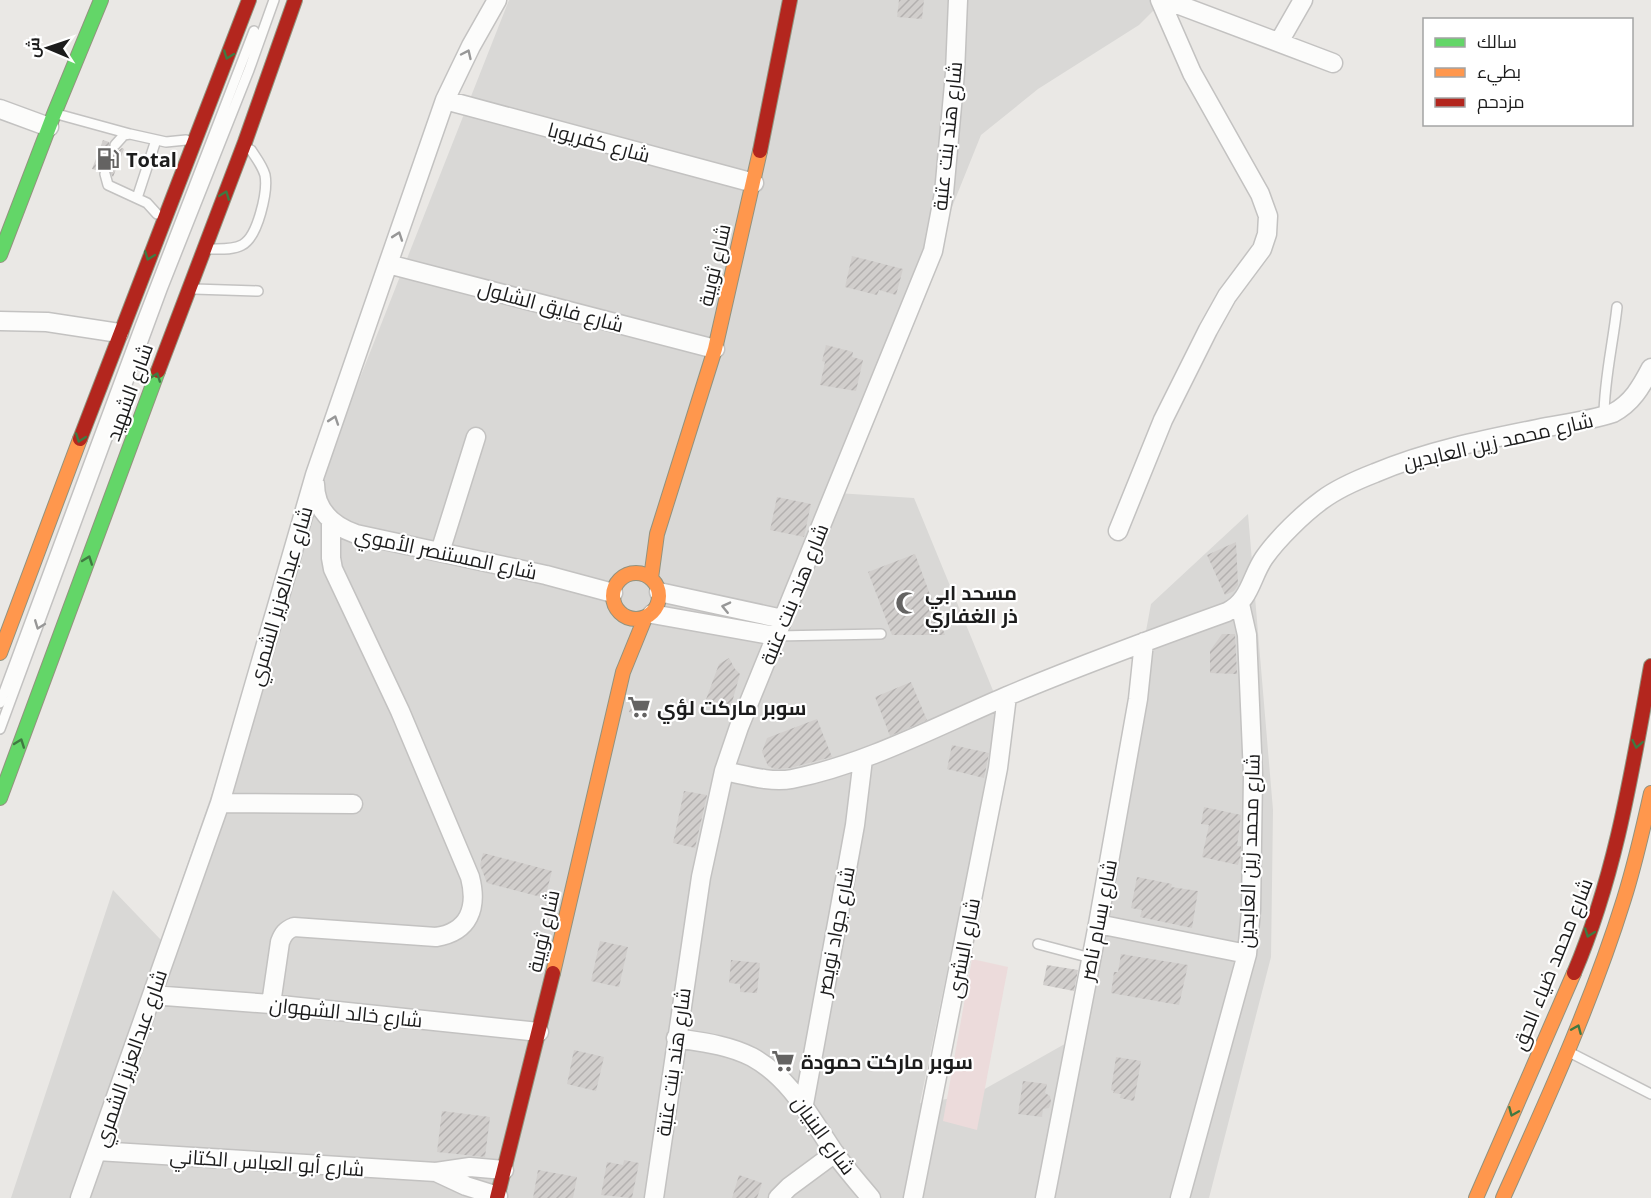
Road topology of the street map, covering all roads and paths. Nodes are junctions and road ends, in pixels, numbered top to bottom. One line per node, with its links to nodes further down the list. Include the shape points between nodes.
1 (101, 0): 16 (main road)
2 (249, 0): 18 (main road, شارع الشهيد, one-way to 18)
3 (265, 0): 57 (lane)
4 (274, 0): 58 (lane, one-way to 58)
5 (295, 0): 20 (main road, شارع الشهيد)
6 (497, 0): 14 (street, شارع عبدالعزيز الشمري, one-way to 6)
7 (790, 0): 23 (main road, شارع ثويبة)
8 (958, 0): 48 (street, شارع هند بنت عتبة, via 944,193 933,251)
9 (1160, 0): 40 (street, via 1192,73 1260,194 1268,216 1267,234 1262,249 1227,296 1183,380)
10 (1166, 0): 12 (street)
11 (1303, 0): 12 (street)
12 (1279, 42): 13 (street)
13 (1333, 63)
14 (446, 100): 23 (street, شارع كفريوبا); 28 (street, شارع عبدالعزيز الشمري, one-way to 14)
15 (0, 109): 16 (street)
16 (51, 120): 17 (lane); 27 (main road)
17 (130, 134): 19 (lane); 21 (lane)
18 (194, 139): 19 (lane); 25 (main road, شارع الشهيد)
19 (156, 140): 24 (lane)
20 (245, 142): 26 (main road, شارع الشهيد, one-way to 20); 26 (lane, via 261,165 265,179 265,194 254,232 238,247)
21 (115, 145)
22 (105, 174): 24 (lane, via 108,185)
23 (754, 183): 34 (main road, شارع ثويبة)
24 (137, 198): 25 (lane)
25 (163, 220): 33 (main road, شارع الشهيد, one-way to 33)
26 (204, 249): 29 (main road, شارع الشهيد)
27 (0, 255)
28 (388, 264): 34 (street, شارع فايق الشلول); 38 (street, شارع عبدالعزيز الشمري, one-way to 28)
29 (189, 289): 30 (lane); 62 (main road, شارع الشهيد, one-way to 29)
30 (258, 291)
31 (1617, 307): 36 (lane)
32 (0, 321): 33 (street, via 47,322)
33 (119, 333): 53 (main road, شارع الشهيد, one-way to 53)
34 (715, 349): 41 (main road, شارع ثويبة)
35 (1651, 368): 36 (street, شارع محمد زين العابدين, via 1629,403)
36 (1604, 416): 46 (street, شارع محمد زين العابدين, via 1446,449 1398,463 1347,485 1303,516 1270,551)
37 (476, 437): 42 (street)
38 (315, 476): 39 (street, شارع المستنصر الأموي, via 315,492); 63 (street, شارع عبدالعزيز الشمري)
39 (331, 522): 42 (street, شارع المستنصر الأموي, via 356,534); 70 (street, via 333,569 400,711 466,867 473,899 470,915 461,928 445,936 288,929 280,942)
40 (1118, 531)
41 (657, 534): 43 (main road, شارع ثويبة); 44 (main road, شارع ثويبة)
42 (440, 552): 45 (street, شارع المستنصر الأموي, via 546,574)
43 (628, 574): 44 (main road, via 644,574); 45 (main road)
44 (655, 585): 47 (main road, via 657,608); 48 (street, one-way to 44)
45 (613, 593): 49 (main road)
46 (1240, 604): 52 (street); 67 (street, شارع محمد زين العابدين, via 1247,635 1253,775)
47 (648, 616): 49 (main road); 51 (street); 55 (main road, شارع ثويبة)
48 (783, 619): 51 (street, شارع هند بنت عتبة)
49 (622, 626): 55 (main road, شارع ثويبة)
50 (881, 634): 51 (lane)
51 (776, 636): 60 (street, شارع هند بنت عتبة)
52 (1144, 642): 56 (street); 65 (street, شارع بسام ناصر, via 1138,699)
53 (0, 653)
54 (1651, 666): 88 (main road, شارع محمد ضياء الحق, one-way to 88, via 1624,816 1603,893 1576,967)
55 (623, 672): 71 (main road, شارع ثويبة)
56 (1007, 696): 59 (street); 85 (street, شارع البشرى, via 998,768)
57 (0, 702)
58 (0, 729)
59 (863, 759): 60 (street, via 791,779); 75 (street, شارع جواد نويصر, via 855,825)
60 (724, 771): 72 (street, شارع هند بنت عتبة, via 700,884)
61 (1651, 793): 73 (main road, one-way to 61, via 1616,929)
62 (0, 798)
63 (220, 803): 64 (street); 69 (street, شارع عبدالعزيز الشمري)
64 (353, 804)
65 (1098, 924): 67 (street); 68 (street, شارع بسام ناصر)
66 (1038, 944): 68 (lane)
67 (1247, 954): 87 (street, شارع محمد زين العابدين)
68 (1091, 958): 86 (street, شارع بسام ناصر)
69 (152, 995): 70 (street, شارع خالد الشهوان); 76 (street, شارع عبدالعزيز الشمري)
70 (271, 1004): 71 (street, شارع خالد الشهوان)
71 (539, 1032): 78 (main road, شارع ثويبة)
72 (676, 1038): 75 (street, شارع البنيان, via 731,1048 752,1057 770,1068); 82 (street, شارع هند بنت عتبة)
73 (1567, 1051): 74 (lane); 89 (main road)
74 (1651, 1094)
75 (804, 1104): 77 (street, شارع البنيان)
76 (97, 1151): 79 (street, شارع أبو العباس الكتاني); 81 (street, شارع عبدالعزيز الشمري)
77 (835, 1153): 83 (street); 84 (street, شارع البنيان)
78 (504, 1170): 79 (street, شارع أبو العباس الكتاني, via 470,1167); 80 (main road, شارع ثويبة)
79 (436, 1172): 80 (street, شارع أبو العباس الكتاني)
80 (498, 1197)
81 (81, 1198)
82 (654, 1198)
83 (778, 1198)
84 (871, 1198)
85 (913, 1198)
86 (1045, 1198)
87 (1180, 1198)
88 (1476, 1198)
89 (1503, 1198)

